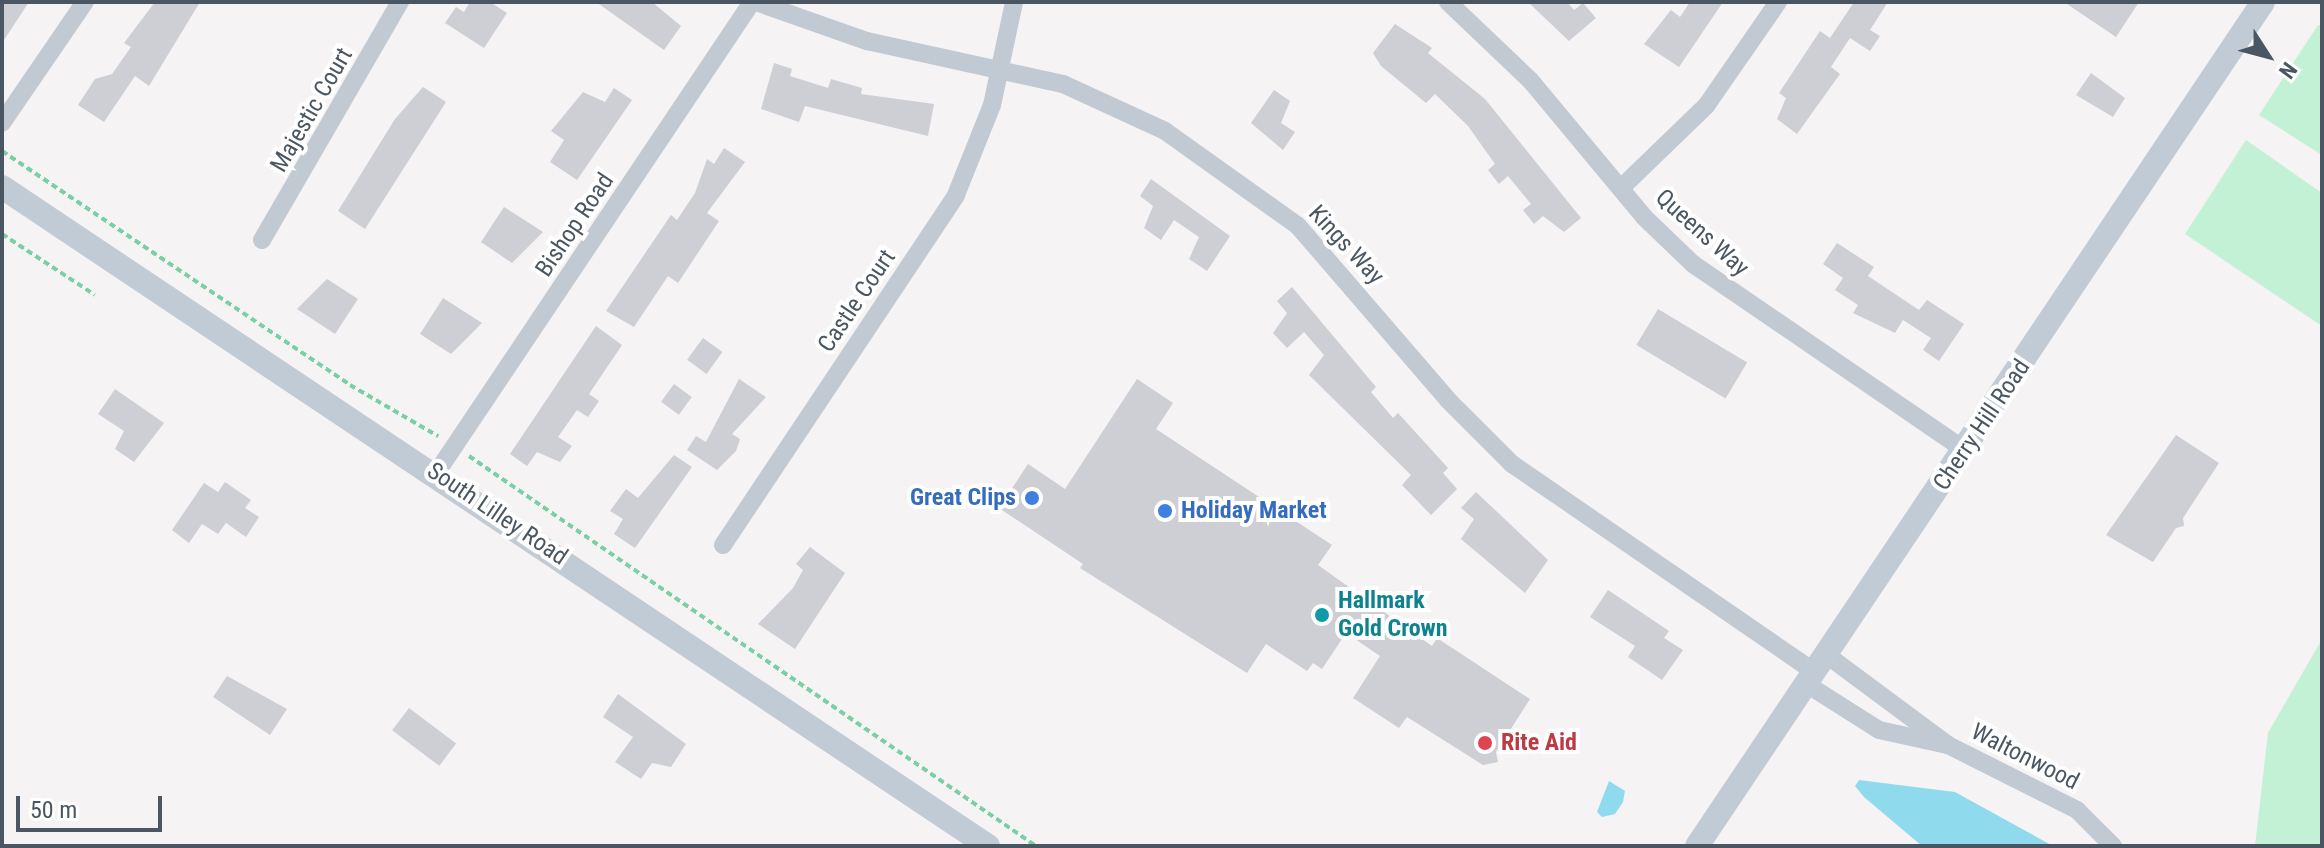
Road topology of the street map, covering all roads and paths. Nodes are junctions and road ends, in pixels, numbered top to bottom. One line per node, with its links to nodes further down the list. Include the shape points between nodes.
1 (85, 2): 9 (street)
2 (400, 2): 14 (street, Majestic Court)
3 (754, 2): 8 (street, Kings Way, via 867,41); 16 (street, Bishop Road)
4 (1014, 2): 8 (street, Castle Court)
5 (1448, 2): 11 (street, Queens Way, via 1530,80)
6 (1778, 2): 11 (street, via 1706,106)
7 (2263, 2): 17 (street, Cherry Hill Road)
8 (1001, 69): 19 (street, Castle Court, via 982,136 956,195); 20 (street, Kings Way, via 1121,107 1254,191 1330,258 1448,400 1512,464)
9 (2, 123)
10 (2, 151): 16 (path, via 350,385)
11 (1621, 188): 17 (street, Queens Way, via 1720,286)
12 (6, 194): 18 (street, South Lilley Road)
13 (2, 234): 15 (path)
14 (262, 240)
15 (95, 295)
16 (456, 448): 18 (street, Bishop Road); 23 (path)
17 (1966, 451): 20 (street, Cherry Hill Road)
18 (437, 472): 22 (street, South Lilley Road)
19 (723, 545)
20 (1817, 671): 21 (street, Waltonwood); 21 (street, Waltonwood, via 1879,730); 24 (street, Cherry Hill Road)
21 (1948, 745): 25 (street, Waltonwood, via 2077,810)
22 (988, 846)
23 (1036, 846)
24 (1697, 846)
25 (2113, 846)

